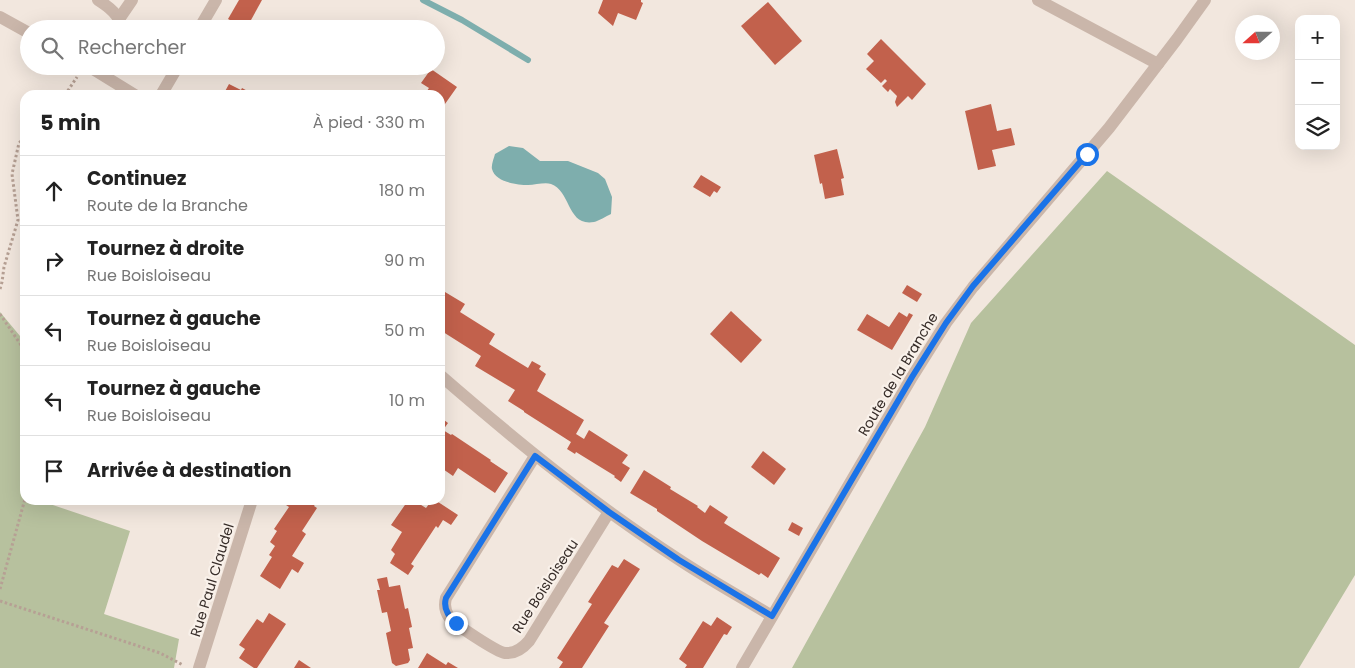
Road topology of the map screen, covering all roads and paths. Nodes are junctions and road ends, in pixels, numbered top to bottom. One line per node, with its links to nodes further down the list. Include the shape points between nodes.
1 (98, 0): 7 (street)
2 (132, 0): 8 (street)
3 (216, 0): 9 (street)
4 (1038, 0): 11 (street)
5 (1205, 0): 11 (street, Route de la Branche)
6 (0, 17): 10 (street)
7 (117, 20)
8 (122, 20)
9 (204, 20)
10 (20, 28)
11 (1158, 64): 29 (street, Route de la Branche, via 1098,141 973,286 946,323)
12 (80, 75): 15 (path)
13 (110, 75): 16 (street)
14 (173, 75): 17 (street)
15 (69, 90)
16 (129, 90)
17 (164, 90)
18 (20, 142): 19 (path, via 12,174 18,220)
19 (0, 289)
20 (0, 314): 21 (path)
21 (20, 344)
22 (445, 379): 23 (street)
23 (535, 456): 26 (street); 26 (street, Rue Boisloiseau, via 446,598 447,613 456,623 502,652 512,653 522,648)
24 (23, 505): 27 (path)
25 (250, 505): 31 (street, Rue Paul Claudel)
26 (609, 512): 29 (street, via 679,560)
27 (0, 589)
28 (0, 601): 30 (path, via 160,653)
29 (772, 616): 32 (street, Route de la Branche)
30 (188, 668)
31 (200, 668)
32 (742, 668)

